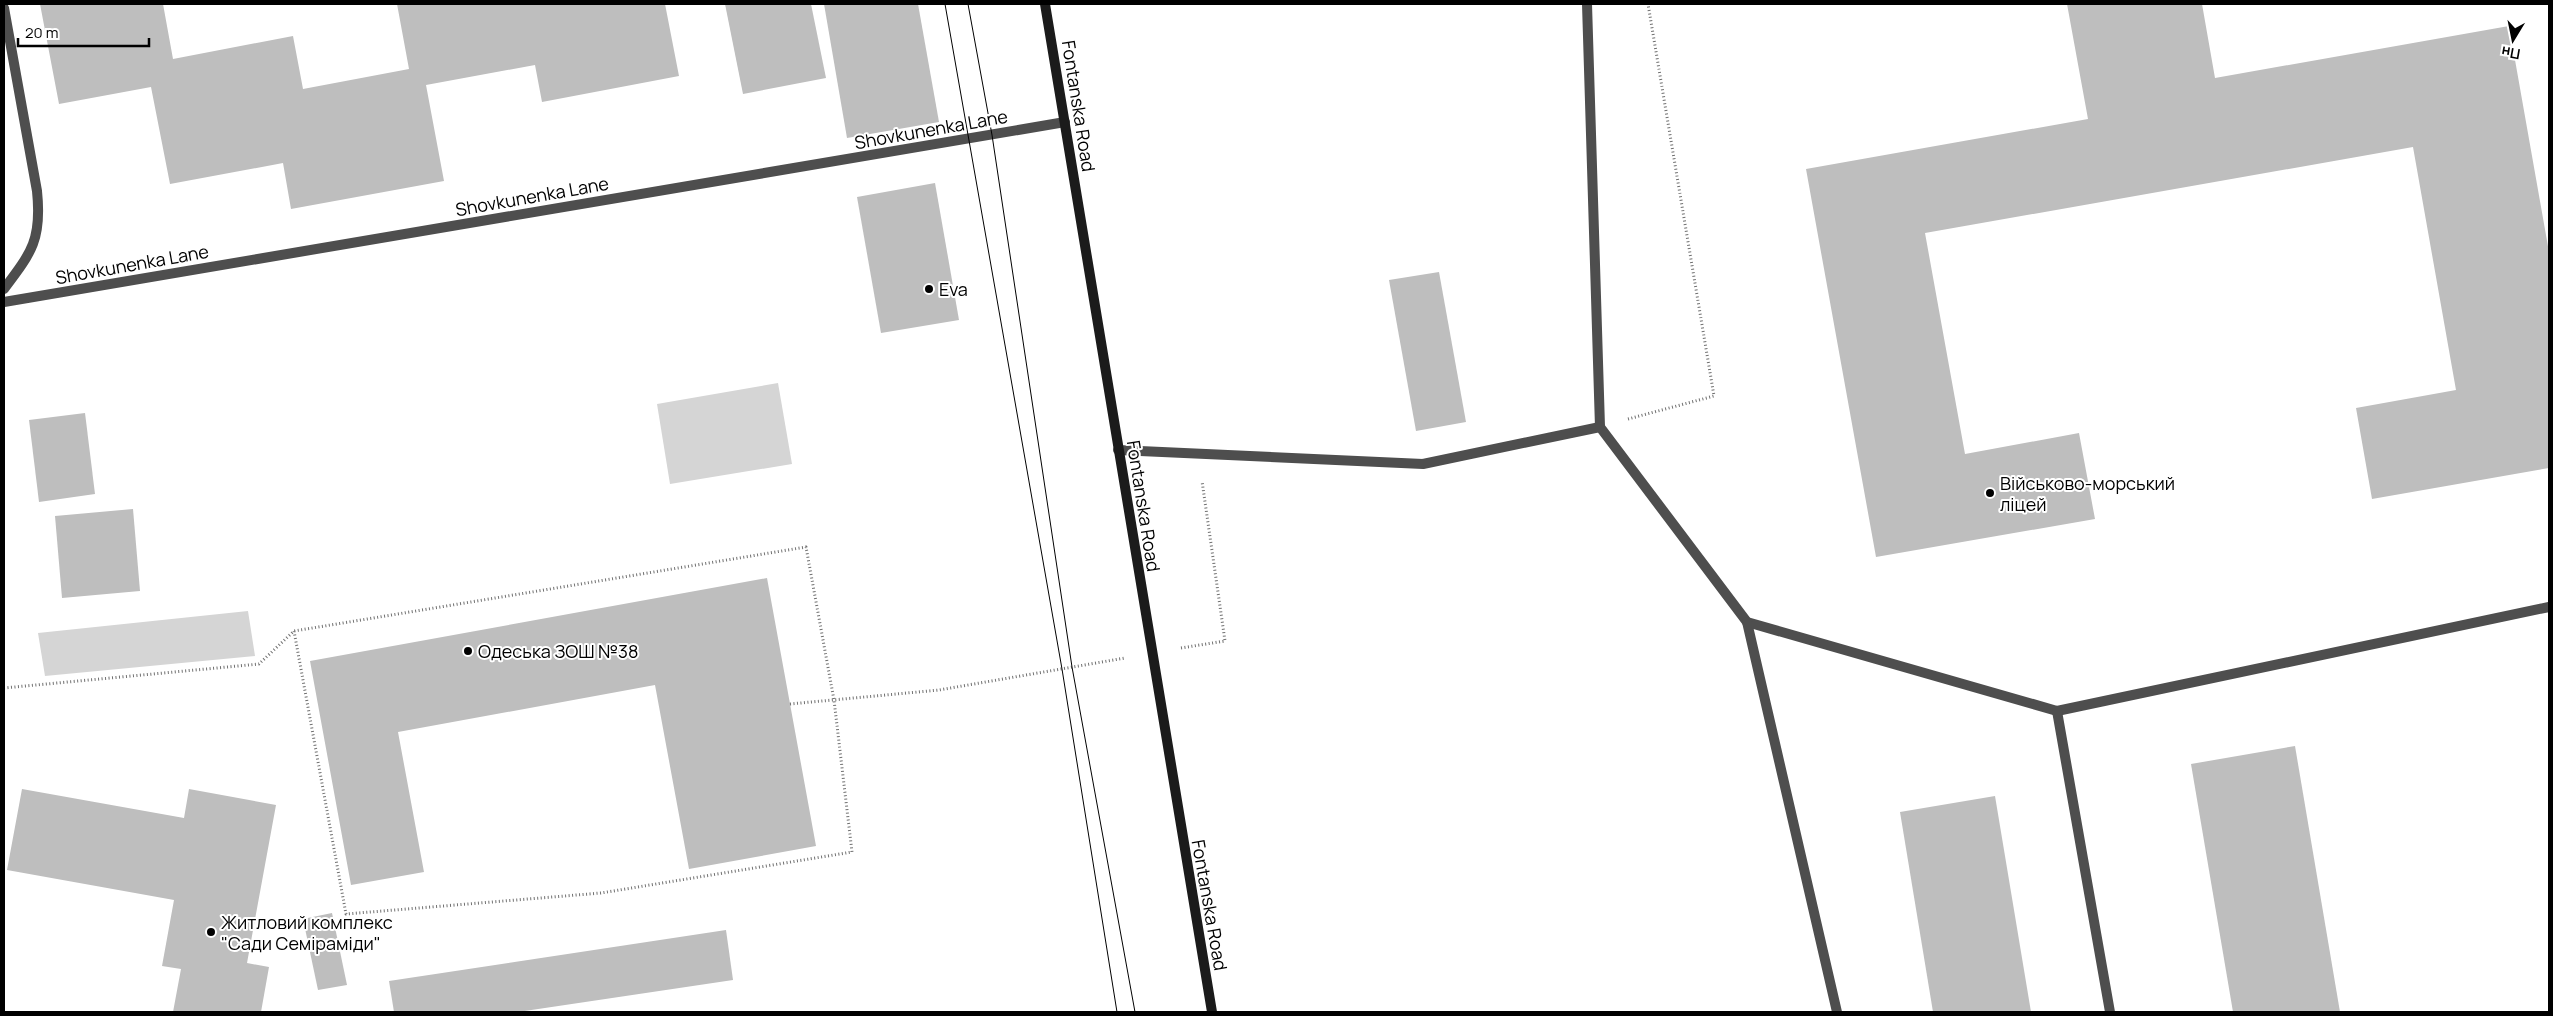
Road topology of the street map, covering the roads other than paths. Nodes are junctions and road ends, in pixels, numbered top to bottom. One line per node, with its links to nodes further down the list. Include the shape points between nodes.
1 (1045, 4): 4 (main road, Fontanska Road)
2 (1587, 4): 7 (street)
3 (4, 8): 5 (street, via 40,216 36,238 27,259)
4 (1065, 122): 6 (street, Shovkunenka Lane); 8 (main road, Fontanska Road)
5 (4, 289)
6 (4, 302)
7 (1600, 427): 8 (street, via 1423,464); 10 (street)
8 (1118, 450): 12 (main road, Fontanska Road)
9 (2549, 608): 11 (street)
10 (1747, 622): 11 (street); 13 (street)
11 (2057, 710): 14 (street)
12 (1212, 1012)
13 (1837, 1012)
14 (2110, 1012)

